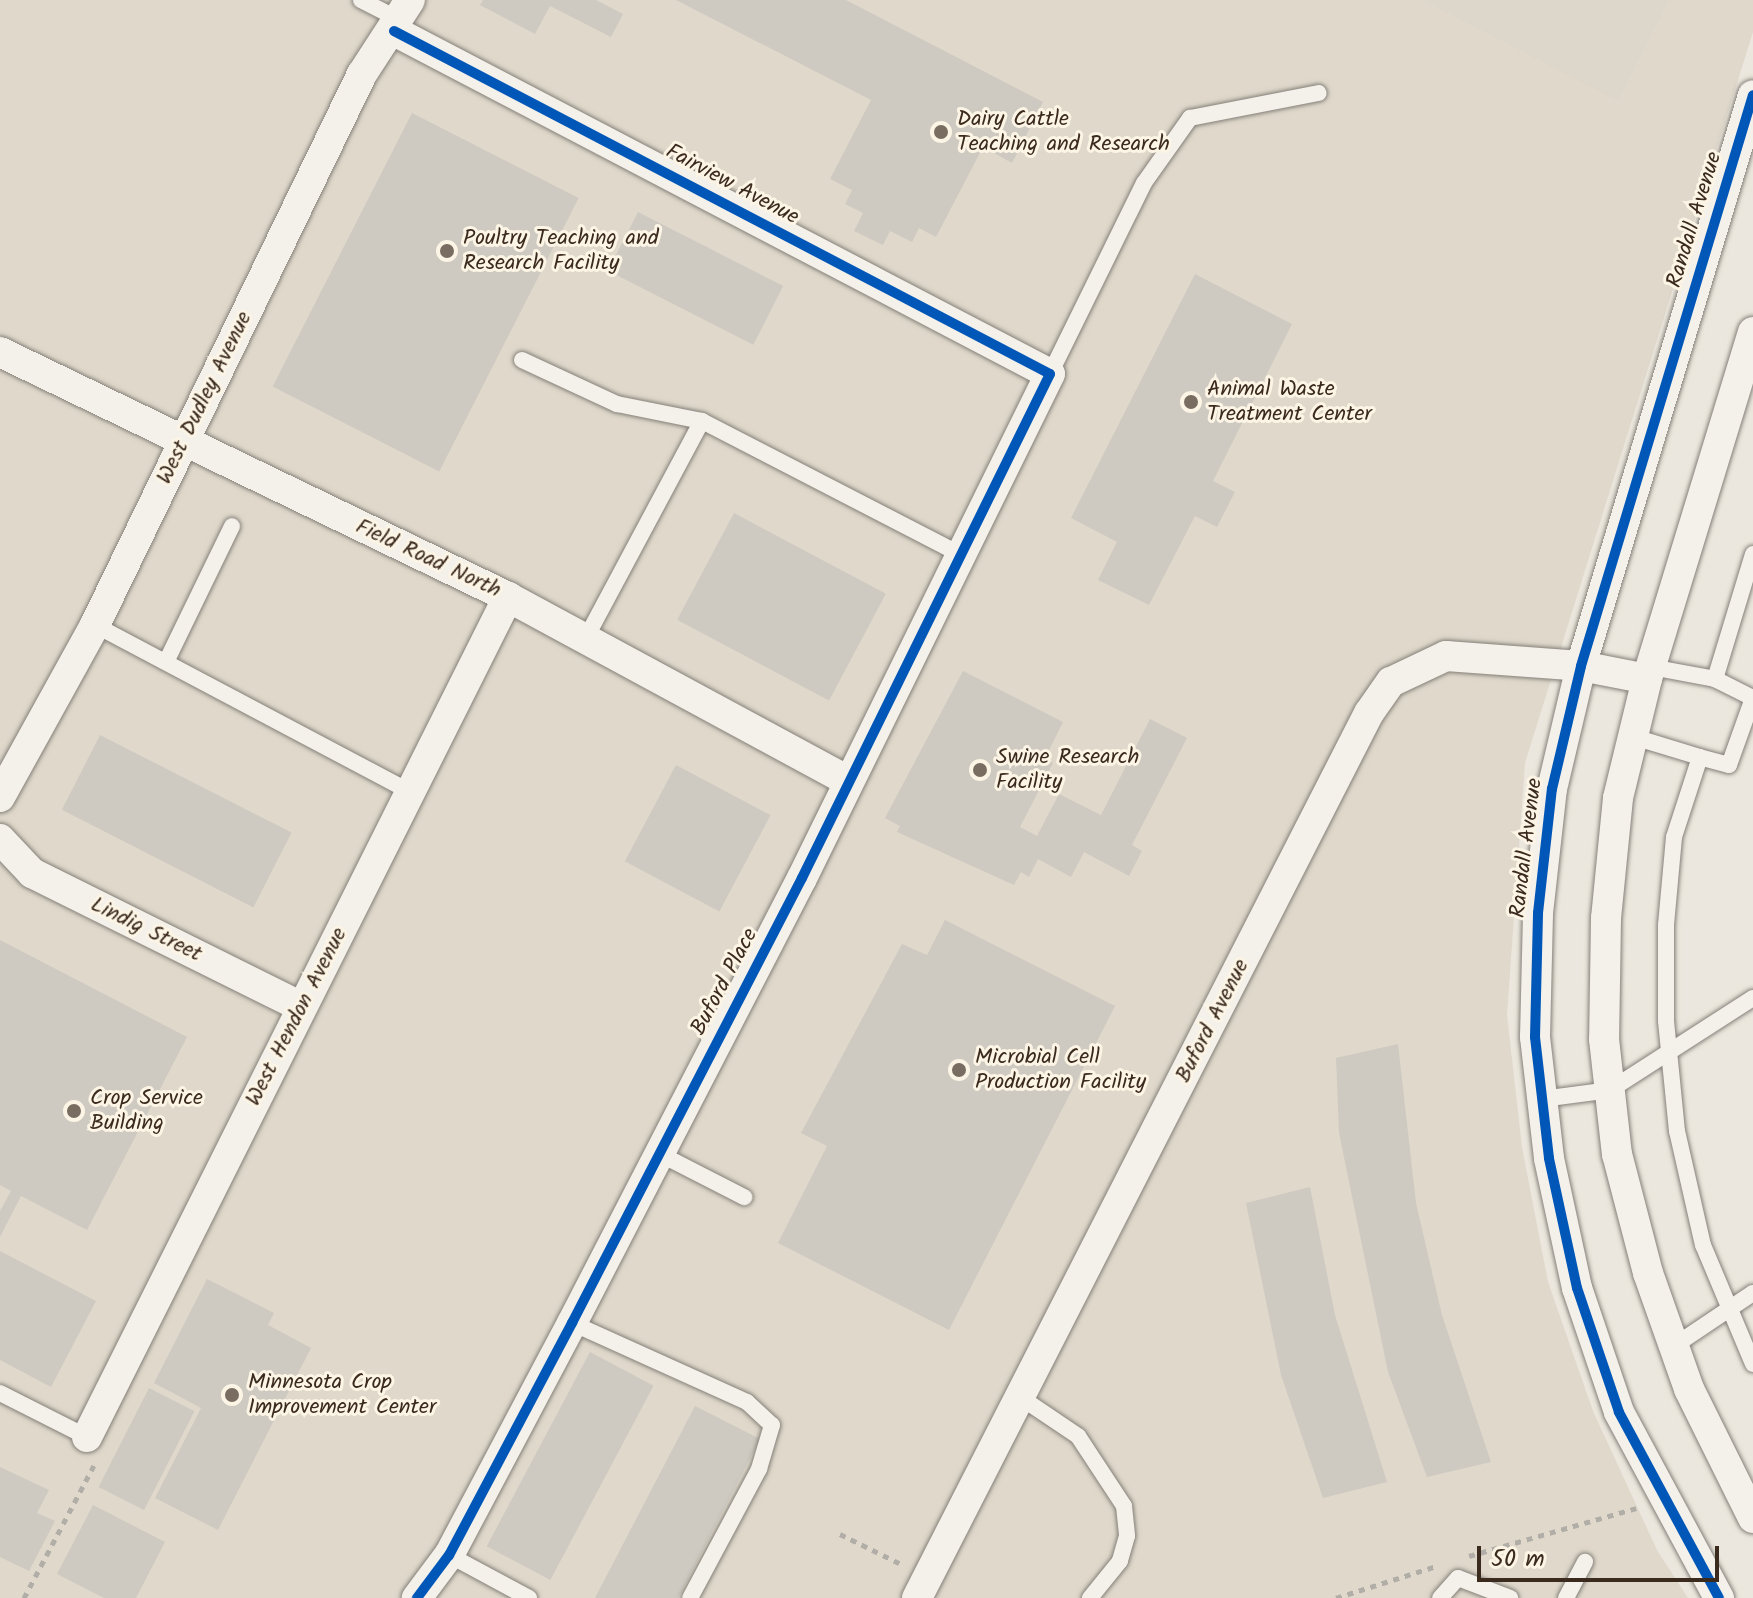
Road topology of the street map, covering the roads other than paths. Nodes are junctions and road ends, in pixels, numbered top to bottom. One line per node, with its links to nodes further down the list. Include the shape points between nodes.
1 (361, 0): 2 (lane)
2 (401, 17): 8 (street, Fairview Avenue); 10 (street, West Dudley Avenue, via 362,74)
3 (1319, 93): 8 (lane, via 1190,118 1144,183)
4 (1753, 95): 18 (street, Randall Avenue)
5 (1753, 332): 19 (street)
6 (0, 352): 10 (street, Field Road North)
7 (522, 360): 9 (lane, via 617,404)
8 (1050, 374): 13 (street, Buford Place)
9 (702, 421): 13 (lane); 16 (lane)
10 (182, 443): 14 (street, Field Road North); 15 (street, West Dudley Avenue)
11 (232, 526): 17 (lane)
12 (1753, 554): 20 (lane)
13 (964, 556): 24 (street, Buford Place)
14 (508, 597): 16 (street, Field Road North); 25 (street, West Hendon Avenue)
15 (95, 625): 17 (lane); 26 (street, West Dudley Avenue)
16 (586, 638): 24 (street, Field Road North)
17 (166, 662): 25 (lane)
18 (1581, 666): 19 (street, Buford Avenue); 32 (street, Randall Avenue, via 1552,789 1538,913 1535,1037); 41 (street, Buford Avenue, via 1446,656 1391,682 1369,713)
19 (1649, 673): 20 (lane); 22 (street)
20 (1715, 679): 21 (lane)
21 (1753, 698): 23 (lane, via 1729,765)
22 (1634, 737): 23 (lane); 31 (street, via 1618,798 1606,918 1604,1039)
23 (1700, 757): 30 (lane, via 1674,837 1666,925)
24 (849, 781): 33 (street, Buford Place)
25 (410, 792): 29 (street, West Hendon Avenue)
26 (0, 797)
27 (0, 839): 29 (street, Lindig Street, via 32,873)
28 (1753, 998): 30 (lane)
29 (302, 1007): 42 (street, West Hendon Avenue)
30 (1668, 1052): 31 (lane); 36 (lane, via 1677,1131 1703,1245)
31 (1610, 1090): 32 (lane); 38 (street, via 1617,1154)
32 (1542, 1099): 54 (street, Randall Avenue, via 1577,1288 1619,1412)
33 (658, 1153): 34 (lane); 37 (street, Buford Place)
34 (744, 1197)
35 (1753, 1293): 36 (lane)
36 (1730, 1308): 38 (lane); 39 (lane)
37 (572, 1323): 44 (street, Buford Place); 49 (lane, via 747,1402 772,1425 759,1469)
38 (1674, 1346): 43 (street, via 1732,1487)
39 (1753, 1364)
40 (0, 1393): 42 (lane)
41 (1020, 1397): 46 (street, Buford Avenue); 50 (lane, via 1078,1436 1124,1506 1127,1536 1120,1561)
42 (87, 1437)
43 (1753, 1518)
44 (449, 1555): 47 (street, Buford Place); 48 (lane)
45 (1585, 1562): 53 (lane)
46 (924, 1591)
47 (417, 1598)
48 (529, 1598)
49 (690, 1598)
50 (1090, 1598)
51 (1440, 1598): 52 (lane, via 1458,1578)
52 (1510, 1598)
53 (1566, 1598)
54 (1719, 1598)

